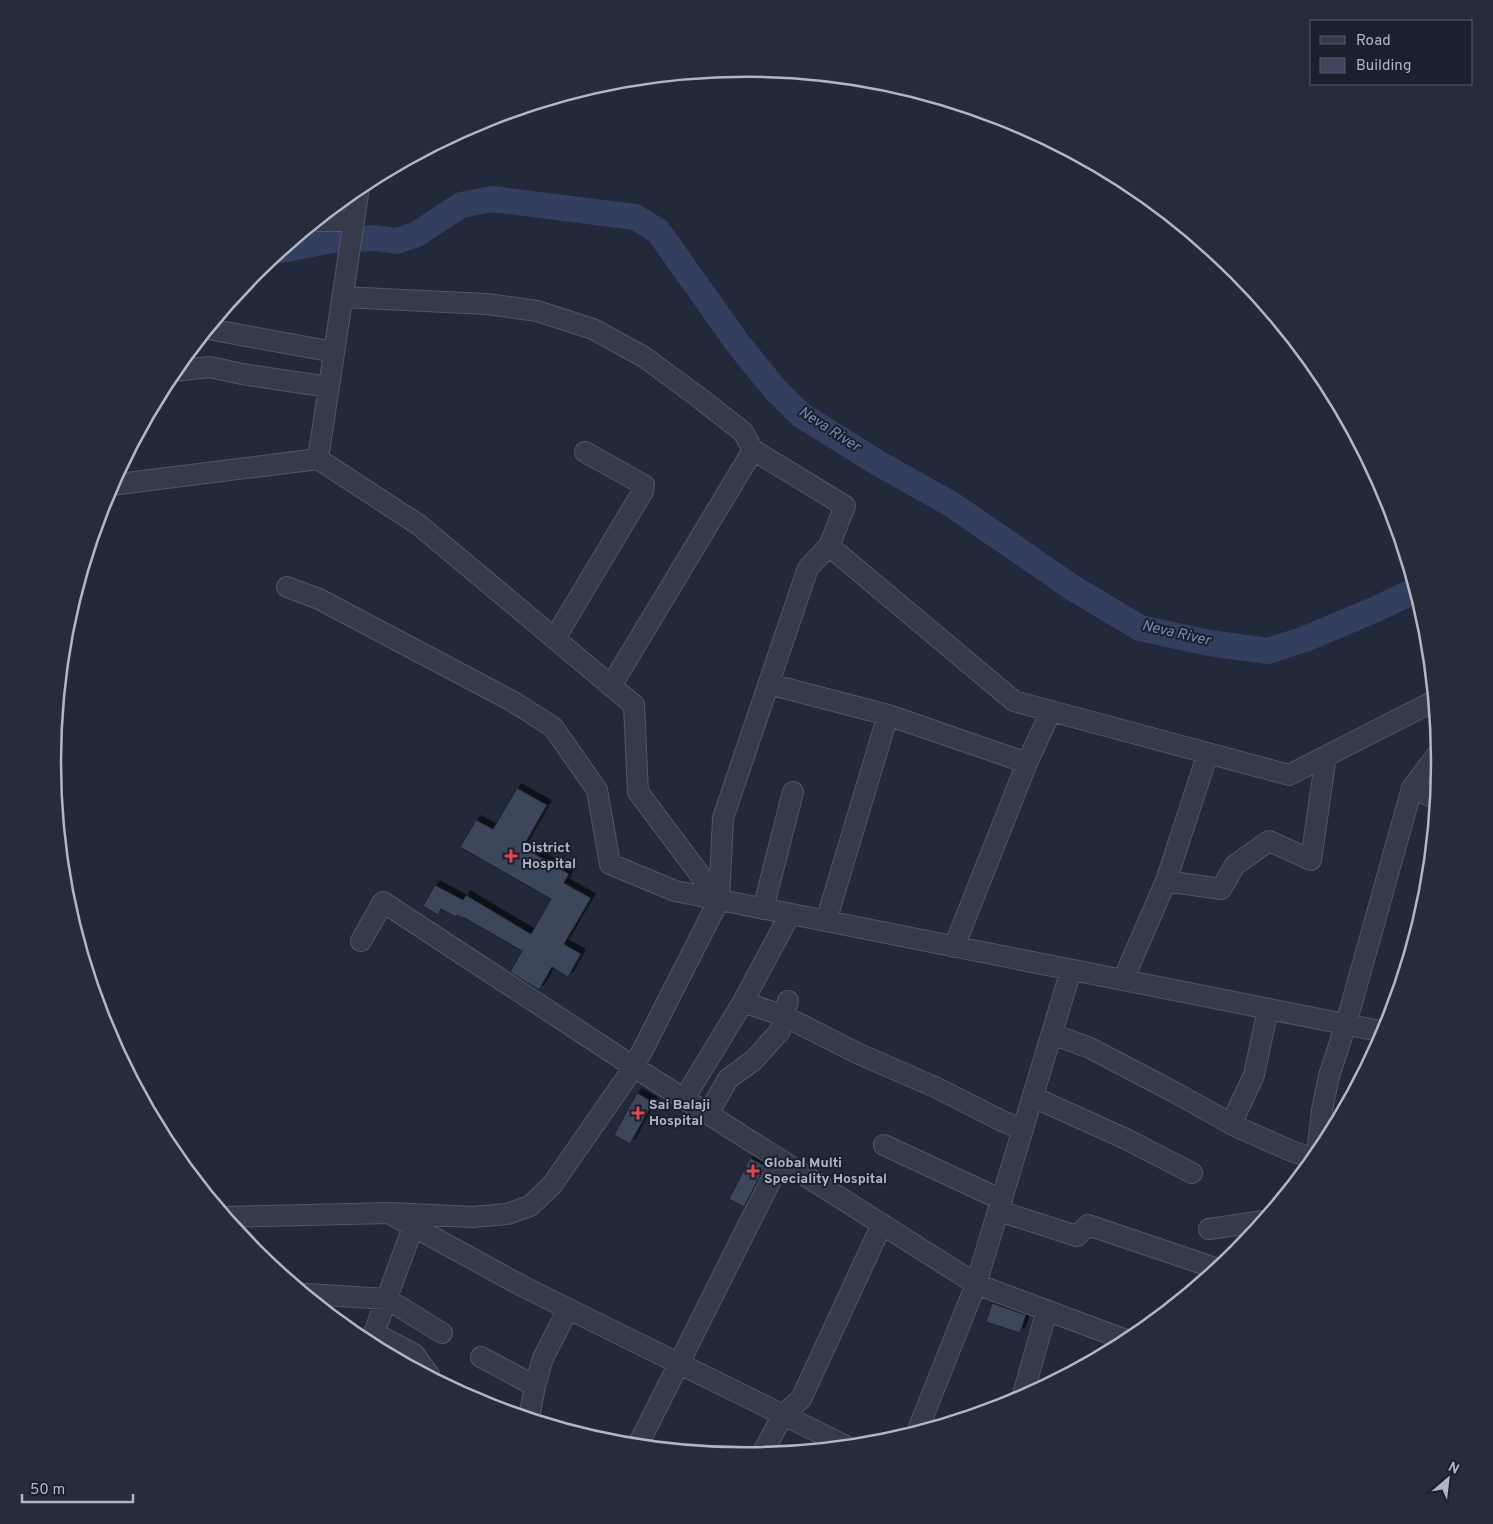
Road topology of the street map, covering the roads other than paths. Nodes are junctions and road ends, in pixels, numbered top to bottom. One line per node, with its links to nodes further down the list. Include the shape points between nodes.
1 (357, 198): 3 (street)
2 (325, 221): 3 (street)
3 (354, 221): 4 (street)
4 (342, 297): 6 (street); 9 (street, via 537,311 593,329 644,357 697,396 743,432)
5 (215, 330): 6 (street)
6 (334, 352): 8 (street)
7 (185, 370): 8 (street, via 210,367)
8 (329, 388): 11 (street)
9 (753, 450): 13 (street, via 846,506); 17 (street)
10 (586, 452): 15 (street, via 644,485 643,491)
11 (318, 459): 12 (street); 15 (street, via 420,525)
12 (120, 484)
13 (829, 546): 16 (street, via 808,568); 19 (street, via 1014,701)
14 (287, 587): 29 (street, via 319,599 512,701 553,727 597,790 610,864 675,892)
15 (554, 638): 17 (street)
16 (770, 684): 20 (street); 29 (street, via 724,818)
17 (611, 686): 29 (street, via 634,705 638,792)
18 (1429, 704): 22 (street)
19 (1051, 711): 21 (street); 24 (street)
20 (888, 715): 24 (street); 32 (street)
21 (1208, 753): 22 (street, via 1289,775); 28 (street)
22 (1326, 756): 28 (street, via 1311,860 1269,841 1235,865 1220,889)
23 (1432, 762): 25 (street)
24 (1027, 763): 34 (street)
25 (1412, 788): 27 (street); 40 (street)
26 (793, 792): 30 (street)
27 (1430, 796)
28 (1166, 882): 36 (street)
29 (719, 900): 30 (street); 43 (street)
30 (763, 909): 31 (street)
31 (790, 914): 32 (street); 37 (street)
32 (826, 921): 34 (street)
33 (361, 941): 43 (street, via 382,902)
34 (954, 947): 35 (street)
35 (1071, 970): 36 (street); 42 (street)
36 (1123, 980): 39 (street)
37 (743, 1002): 38 (street); 45 (street)
38 (786, 1008): 46 (street, via 780,1031 754,1060 728,1079); 48 (street, via 859,1054)
39 (1268, 1009): 40 (street); 47 (street, via 1254,1075)
40 (1346, 1024): 41 (street); 49 (street, via 1329,1076)
41 (1377, 1030)
42 (1052, 1034): 44 (street); 47 (street, via 1090,1048)
43 (634, 1067): 45 (street); 55 (street, via 552,1185 530,1206 507,1214 473,1217)
44 (1033, 1097): 48 (street); 53 (street)
45 (684, 1098): 46 (street)
46 (708, 1114): 52 (street)
47 (1231, 1124): 51 (street)
48 (1023, 1129): 54 (street)
49 (1318, 1140)
50 (884, 1145): 54 (street)
51 (1306, 1157)
52 (781, 1160): 58 (street); 72 (street)
53 (1192, 1173)
54 (1000, 1205): 61 (street, via 1077,1236 1088,1225); 62 (street)
55 (390, 1213): 56 (street); 59 (street)
56 (234, 1217)
57 (1254, 1222): 60 (street)
58 (882, 1224): 62 (street); 77 (street, via 801,1399)
59 (413, 1227): 64 (street); 65 (street)
60 (1209, 1229)
61 (1210, 1266)
62 (976, 1284): 66 (street); 78 (street)
63 (316, 1295): 64 (street)
64 (387, 1299): 67 (street); 68 (street)
65 (568, 1309): 72 (street); 74 (street, via 543,1358)
66 (1046, 1310): 69 (street); 75 (street)
67 (442, 1333)
68 (372, 1336)
69 (1119, 1337)
70 (384, 1343): 73 (street, via 414,1354)
71 (481, 1357): 74 (street)
72 (679, 1364): 77 (street); 79 (street)
73 (422, 1365)
74 (535, 1386): 76 (street)
75 (1025, 1388)
76 (531, 1412)
77 (783, 1415): 80 (street); 81 (street)
78 (920, 1425)
79 (641, 1439)
80 (836, 1441)
81 (766, 1447)

